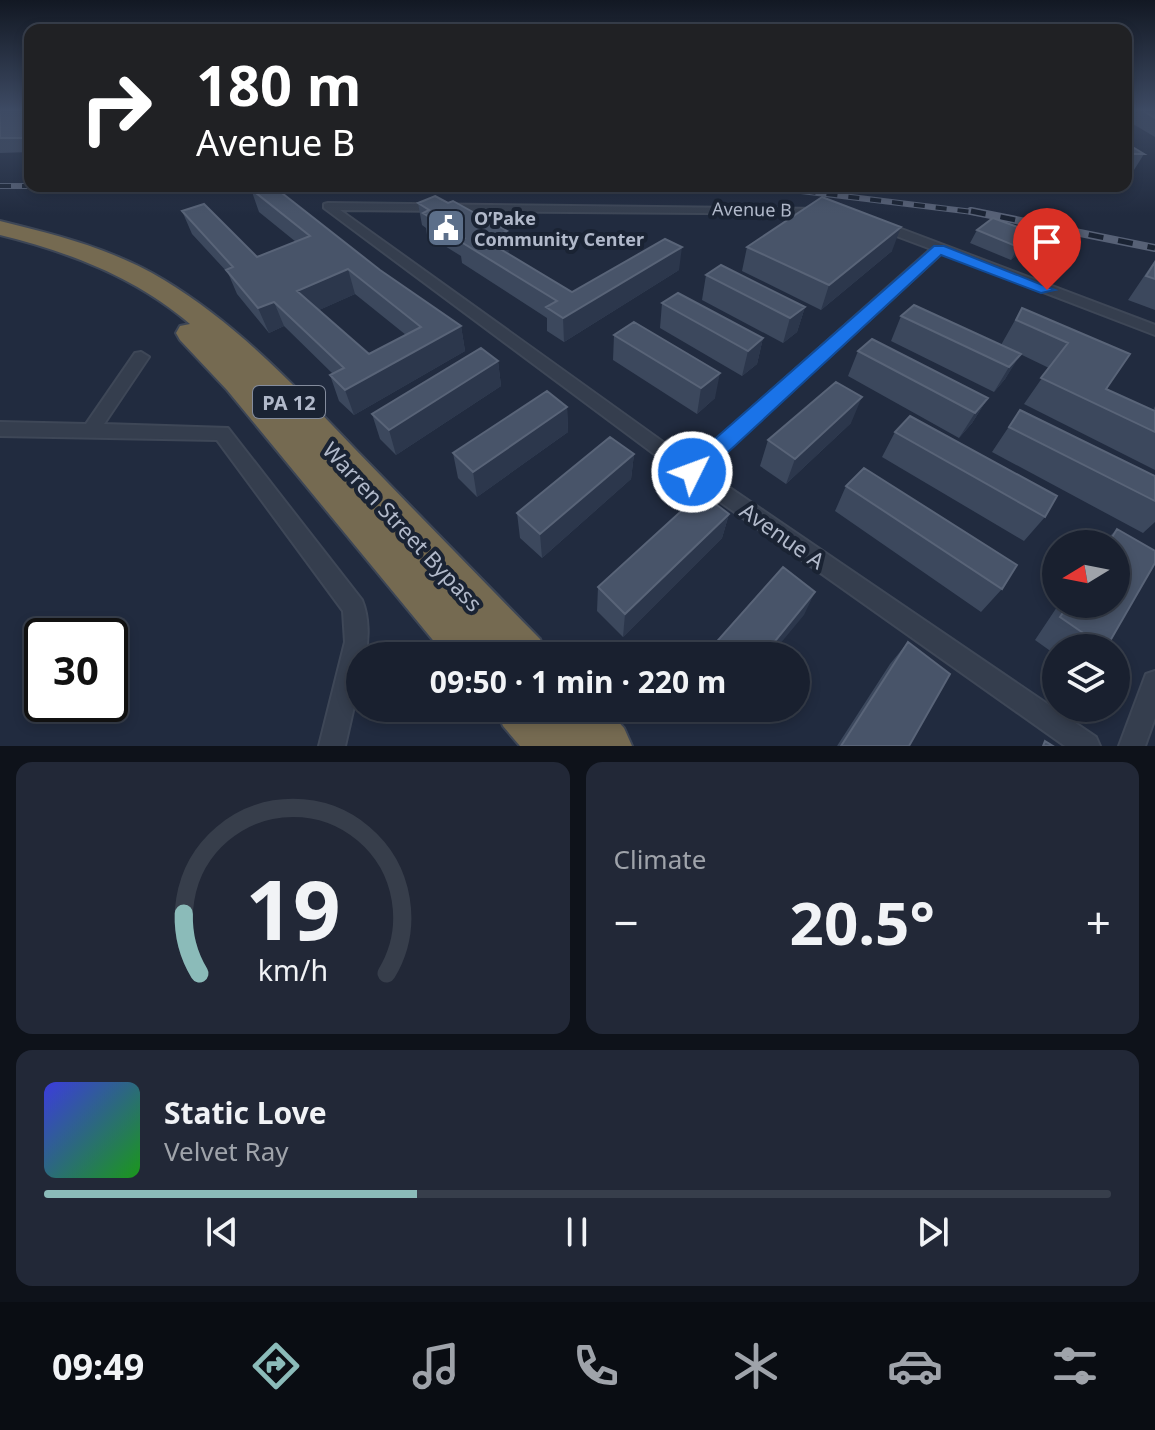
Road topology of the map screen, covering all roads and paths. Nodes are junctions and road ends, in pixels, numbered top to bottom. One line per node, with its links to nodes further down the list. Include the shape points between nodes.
1 (328, 206): 2 (street, Avenue B); 11 (street, Avenue A)
2 (834, 212)
3 (863, 218): 6 (street)
4 (0, 228): 13 (highway, Warren Street Bypass / PA 12, via 68,244 121,265 212,325 261,371)
5 (0, 240): 12 (highway, Warren Street Bypass / PA 12, via 103,274 192,335)
6 (939, 249): 7 (street); 11 (street)
7 (1155, 330)
8 (141, 357): 10 (street)
9 (0, 429): 10 (street)
10 (91, 430): 17 (street, via 222,433 354,608 357,642)
11 (692, 472): 20 (street, Avenue A)
12 (464, 642)
13 (510, 642)
14 (1155, 683): 21 (street)
15 (533, 722): 18 (highway)
16 (584, 722): 19 (highway)
17 (332, 746)
18 (554, 746)
19 (606, 746)
20 (1087, 746)
21 (1132, 746)

